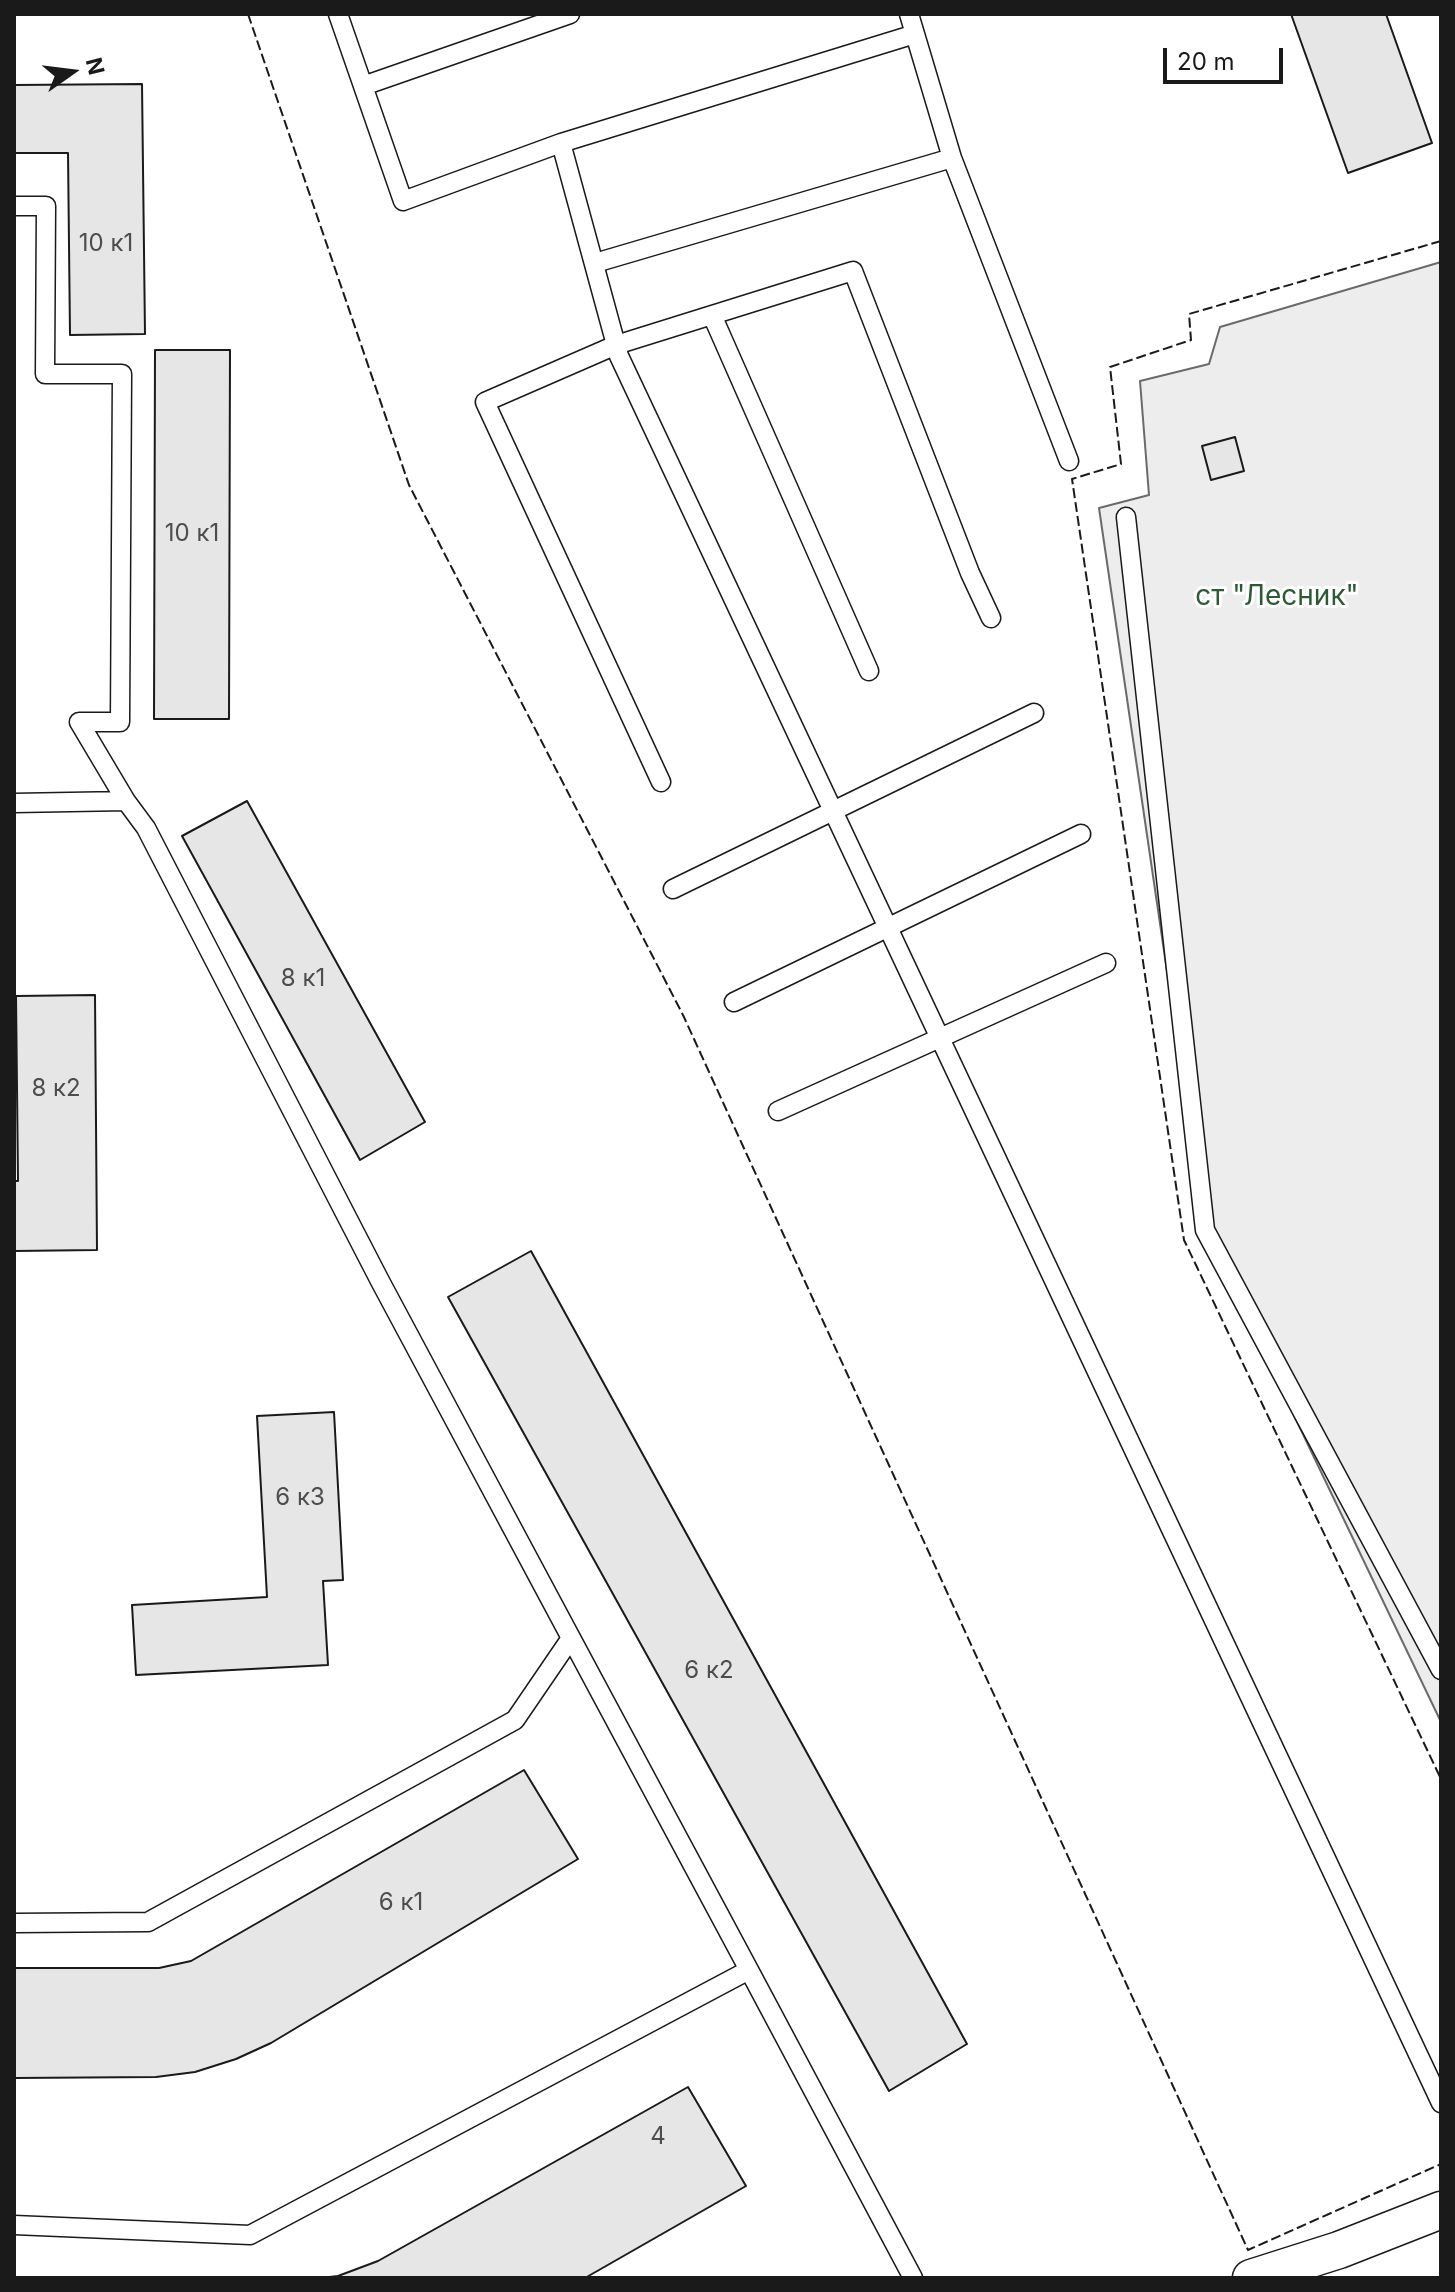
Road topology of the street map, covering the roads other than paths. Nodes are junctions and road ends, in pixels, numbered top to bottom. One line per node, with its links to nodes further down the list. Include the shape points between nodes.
1 (338, 14): 5 (lane)
2 (570, 14): 5 (lane)
3 (909, 14): 4 (lane)
4 (915, 34): 6 (lane); 7 (lane)
5 (363, 86): 6 (lane, via 403,201)
6 (561, 143): 9 (lane)
7 (952, 158): 9 (lane); 12 (lane)
8 (14, 206): 18 (lane, via 46,206 45,374 122,374 120,722 79,722)
9 (595, 263): 11 (lane)
10 (712, 315): 11 (lane); 14 (lane, via 853,271); 15 (lane)
11 (616, 345): 17 (lane, via 485,402); 20 (lane)
12 (1069, 461)
13 (1126, 517): 29 (lane, via 1205,1230)
14 (991, 618)
15 (869, 671)
16 (1034, 713): 20 (lane)
17 (661, 782)
18 (126, 801): 19 (lane); 28 (lane, via 173,876 380,1281)
19 (14, 803)
20 (833, 810): 22 (lane); 23 (lane)
21 (1081, 834): 23 (lane)
22 (673, 889)
23 (889, 927): 25 (lane); 26 (lane)
24 (1106, 963): 26 (lane)
25 (734, 1002)
26 (941, 1037): 27 (lane); 32 (lane)
27 (778, 1111)
28 (571, 1638): 30 (lane, via 515,1720 148,1922); 31 (lane)
29 (1441, 1670)
30 (14, 1923)
31 (749, 1970): 35 (lane, via 250,2235); 36 (lane)
32 (1436, 2077): 33 (lane)
33 (1441, 2103)
34 (1441, 2210): 37 (street)
35 (14, 2225)
36 (913, 2278)
37 (1251, 2278)

